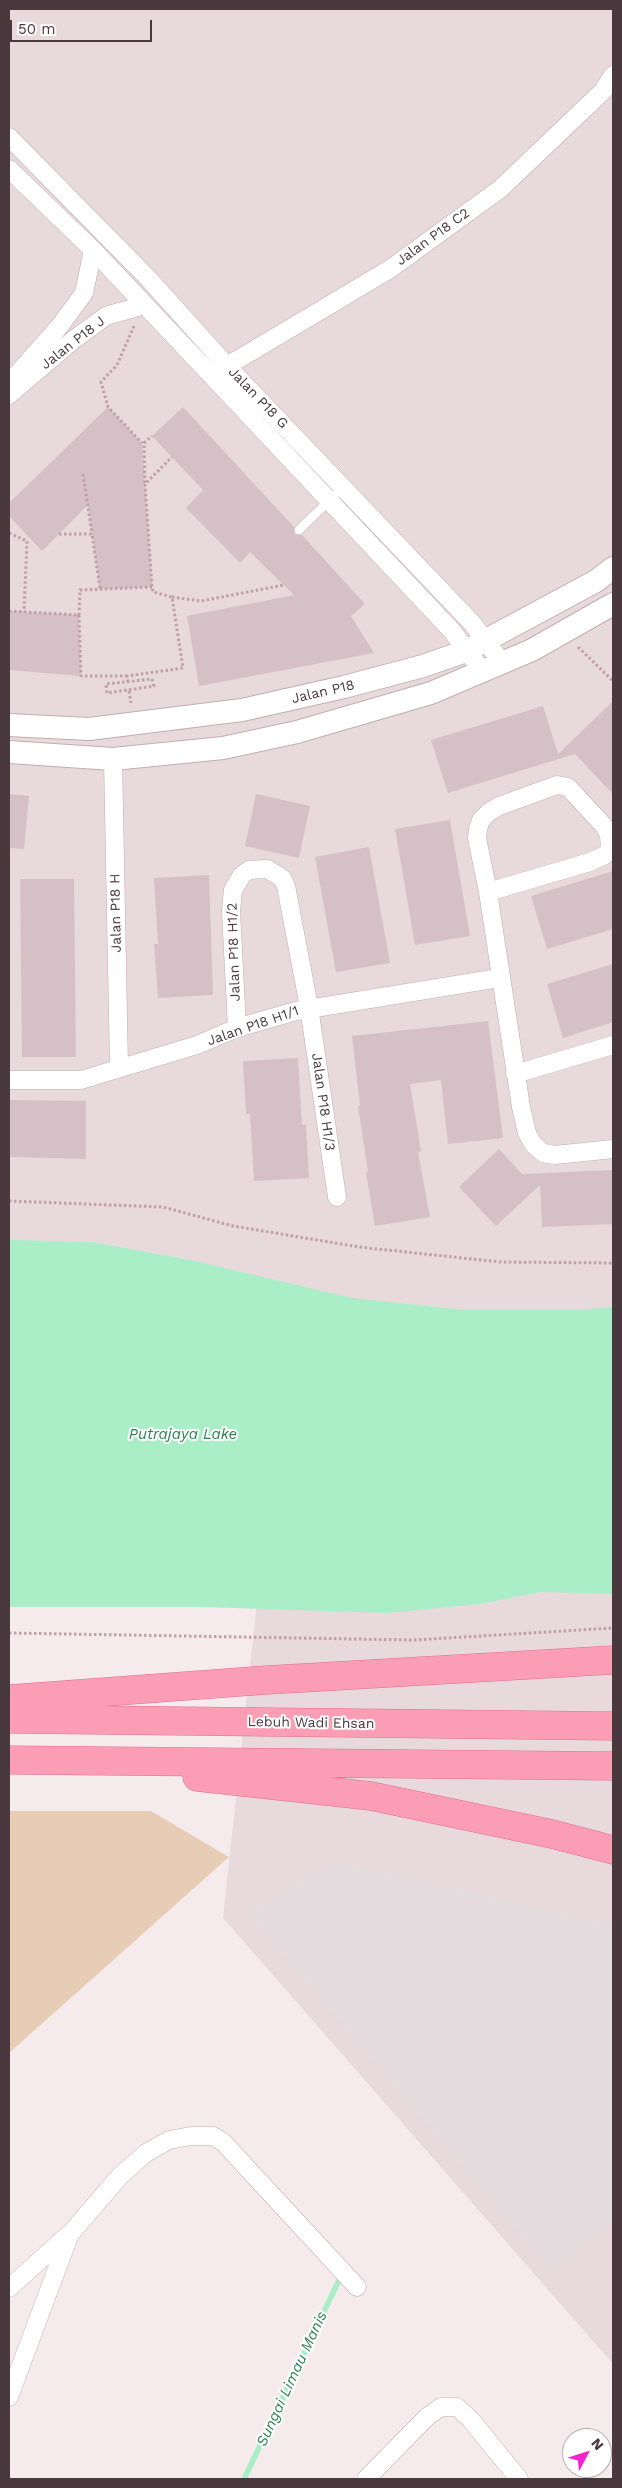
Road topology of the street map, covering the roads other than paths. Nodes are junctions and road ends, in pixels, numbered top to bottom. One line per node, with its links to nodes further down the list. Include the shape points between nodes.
1 (613, 75): 6 (street, Jalan P18 C2, via 603,91 500,189 390,269)
2 (9, 137): 6 (street, Jalan P18 G, via 148,278)
3 (9, 169): 4 (street, Jalan P18 G)
4 (93, 250): 5 (street, Jalan P18 G); 7 (street, Jalan P18 J, via 84,293 60,327)
5 (144, 305): 8 (street, Jalan P18 J, via 106,316); 10 (street, Jalan P18 G)
6 (227, 366): 9 (street, Jalan P18 G)
7 (9, 384)
8 (9, 395)
9 (342, 486): 10 (lane); 14 (street, Jalan P18 G)
10 (327, 501): 11 (lane); 15 (street, Jalan P18 G, via 452,631)
11 (300, 530)
12 (613, 568): 14 (street, Jalan P18, via 596,581)
13 (613, 604): 16 (street)
14 (486, 641): 15 (street, Jalan P18); 16 (street, Jalan P18 G)
15 (466, 651): 16 (street, Jalan P18 G); 17 (street, Jalan P18, via 344,687 242,710 89,729)
16 (493, 668): 19 (street, via 431,693 296,732 223,748)
17 (9, 726)
18 (9, 752): 19 (street)
19 (114, 758): 25 (street, Jalan P18 H)
20 (488, 892): 20 (street, via 478,829 481,820 499,806 563,784 609,834 610,850 605,855); 21 (street)
21 (499, 978): 22 (street, Jalan P18 H1/1); 26 (street)
22 (310, 1007): 23 (street, Jalan P18 H1/1); 23 (street, Jalan P18 H1/2, via 286,886 282,878 267,869 250,870 236,882 232,897); 29 (street, Jalan P18 H1/3)
23 (236, 1028): 25 (street, Jalan P18 H1/1, via 197,1045)
24 (613, 1045): 26 (street)
25 (119, 1068): 27 (street, Jalan P18 H1/1, via 82,1080)
26 (515, 1074): 28 (street, via 527,1133 543,1153 555,1155)
27 (9, 1080)
28 (613, 1149)
29 (338, 1197)
30 (613, 1660): 31 (main road)
31 (9, 1699)
32 (9, 1719): 33 (main road, Lebuh Wadi Ehsan)
33 (613, 1726)
34 (9, 1760): 35 (main road)
35 (42, 1760): 36 (main road); 37 (main road, via 371,1796)
36 (613, 1766)
37 (613, 1850)
38 (70, 2234): 39 (street, via 120,2176 146,2153 169,2140 213,2136 232,2150); 40 (street); 41 (street)
39 (357, 2287)
40 (9, 2288)
41 (9, 2397)
42 (366, 2479): 43 (street, via 427,2416 441,2407 457,2407 472,2420)
43 (520, 2479)

